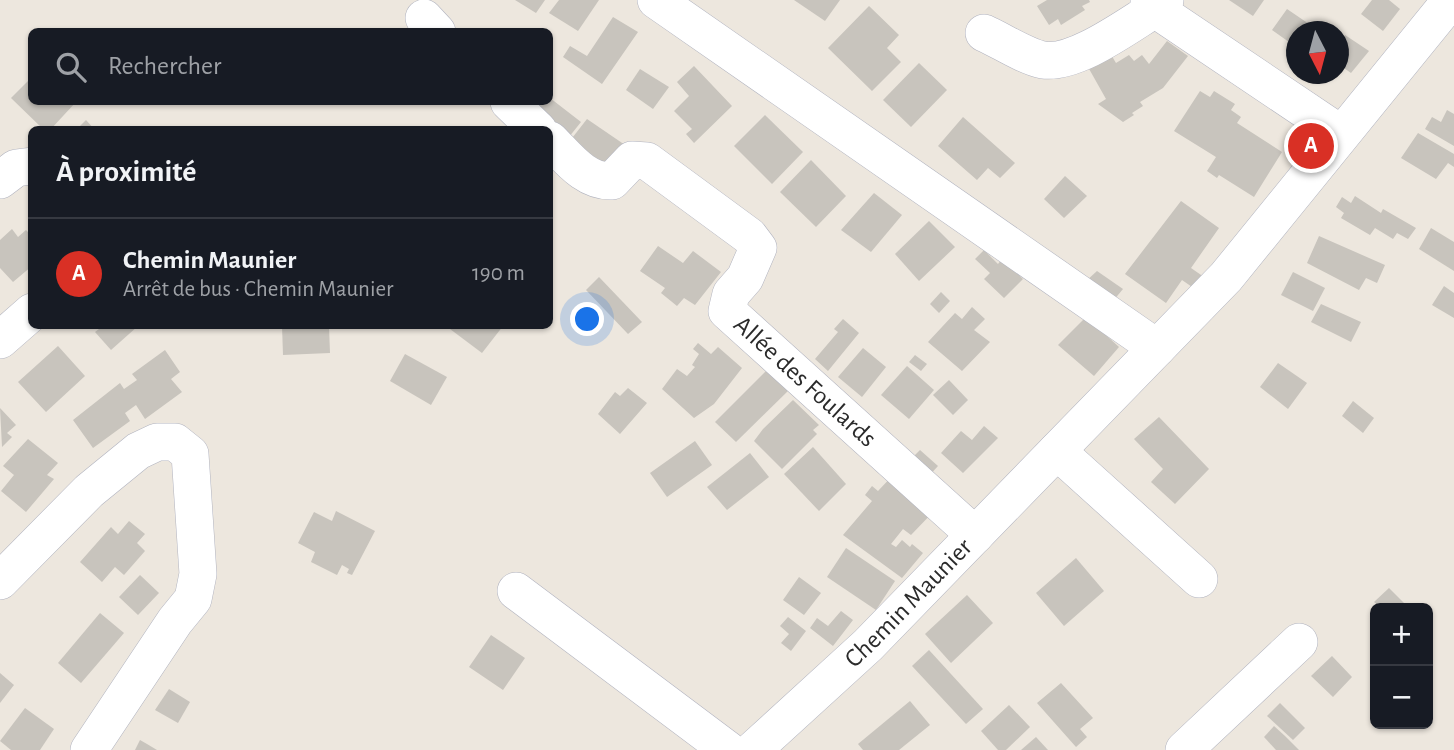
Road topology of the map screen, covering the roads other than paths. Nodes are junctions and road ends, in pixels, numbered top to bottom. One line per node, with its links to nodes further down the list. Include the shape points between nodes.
1 (656, 0): 13 (street)
2 (1451, 0): 7 (street, Chemin Maunier)
3 (1156, 3): 4 (street, via 1075,56 1059,61 1040,60); 7 (street)
4 (984, 33)
5 (512, 105): 6 (street)
6 (534, 126)
7 (1341, 134): 13 (street, Chemin Maunier, via 1226,277)
8 (553, 144): 15 (street, Allée des Foulards, via 598,181 612,181 632,160 647,161 749,236 758,248 745,278 731,294 727,311)
9 (28, 166): 10 (street, via 16,168)
10 (0, 180)
11 (28, 316): 12 (street)
12 (0, 340)
13 (1157, 348): 14 (street, Chemin Maunier)
14 (1056, 452): 15 (street, Chemin Maunier); 16 (street)
15 (975, 535): 22 (street, Chemin Maunier, via 868,645)
16 (1199, 579)
17 (0, 581): 20 (street, via 89,491 138,451 157,442 176,442 190,454 198,574 193,599)
18 (516, 591): 21 (street)
19 (1299, 642): 23 (street)
20 (89, 750)
21 (728, 750)
22 (753, 750)
23 (1184, 750)

